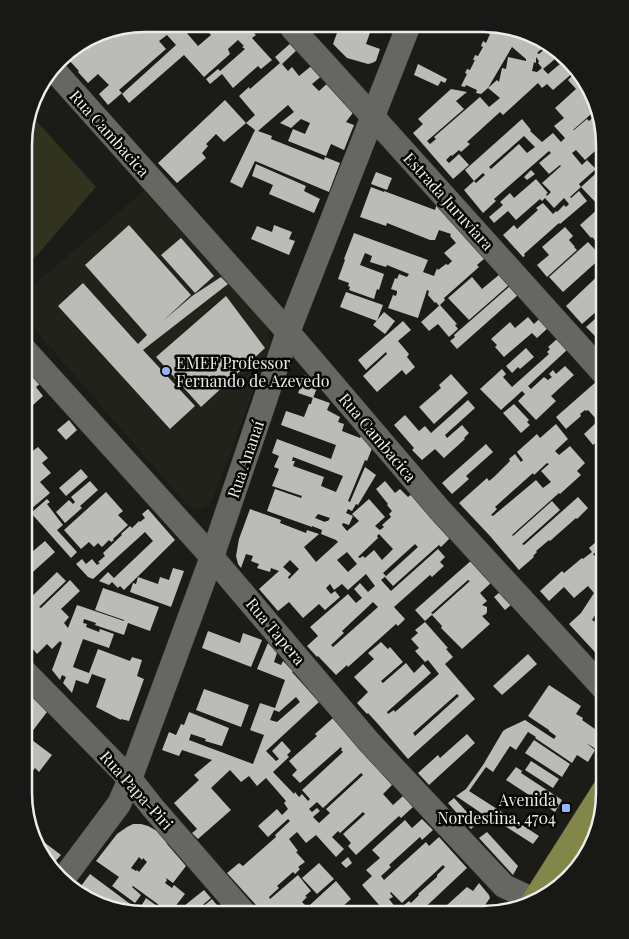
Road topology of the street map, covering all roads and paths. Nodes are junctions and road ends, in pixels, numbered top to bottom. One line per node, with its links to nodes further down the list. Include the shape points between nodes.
1 (406, 32): 4 (street, Rua Ananaí)
2 (296, 33): 4 (street, Estrada Juruviara)
3 (58, 74): 5 (street, Rua Cambacica)
4 (373, 117): 5 (street, Rua Ananaí); 7 (street, Estrada Juruviara)
5 (288, 332): 8 (street, Rua Ananaí); 10 (street, Rua Cambacica, via 440,509)
6 (32, 358): 8 (street, Rua Tapera)
7 (596, 365)
8 (212, 557): 11 (street, Rua Ananaí); 15 (street, Rua Tapera, via 375,749 504,886)
9 (32, 679): 11 (street, Rua Papa-Piri)
10 (596, 680)
11 (130, 779): 13 (street, Rua Ananaí, via 119,804); 16 (street, Rua Papa-Piri)
12 (595, 808): 14 (main road)
13 (67, 874)
14 (544, 888)
15 (528, 897)
16 (238, 906)

